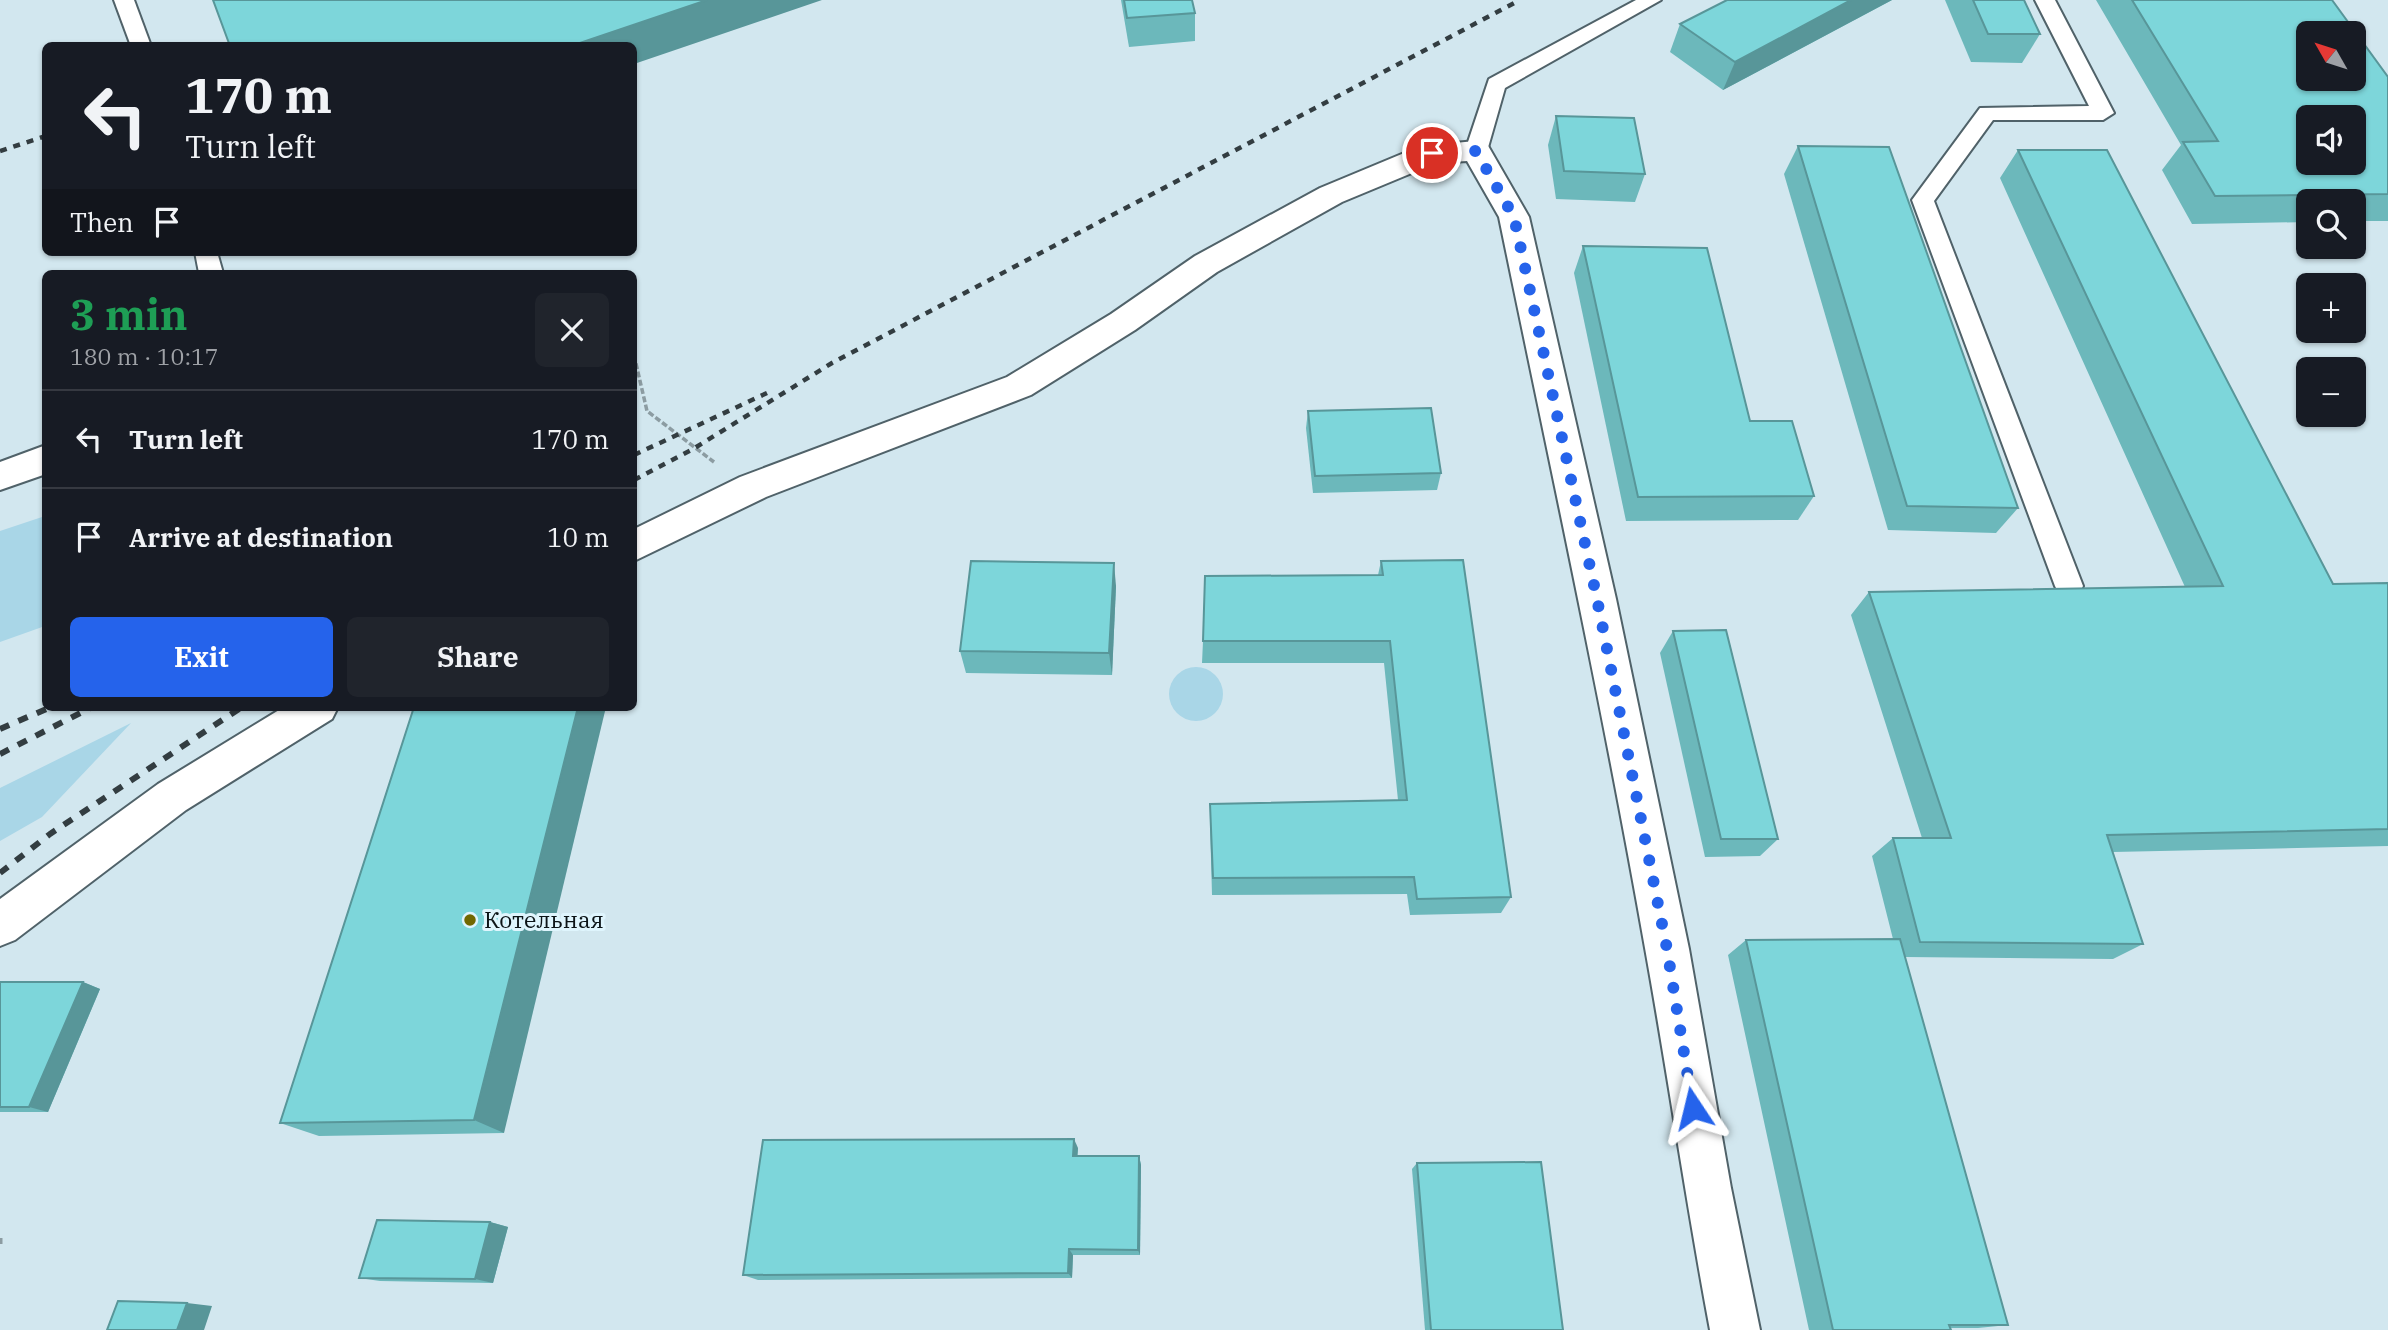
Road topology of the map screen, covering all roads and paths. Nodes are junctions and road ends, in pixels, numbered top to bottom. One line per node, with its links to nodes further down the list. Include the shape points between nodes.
1 (124, 0): 4 (lane)
2 (1651, 0): 5 (lane, via 1496,84)
3 (2045, 0): 11 (lane, via 2103,113 1987,113 1923,200)
4 (140, 42)
5 (1476, 151): 9 (street, via 1432,153 1331,195 1206,264 1124,322 1019,386); 16 (street, via 1514,217 1662,922)
6 (637, 368): 9 (path, via 647,411 693,449)
7 (42, 460): 8 (street)
8 (0, 476)
9 (753, 487): 10 (street)
10 (637, 545)
11 (2069, 586)
12 (312, 711): 13 (street, via 172,797)
13 (0, 925)
14 (0, 1238): 15 (path)
15 (0, 1244)
16 (1735, 1330)

